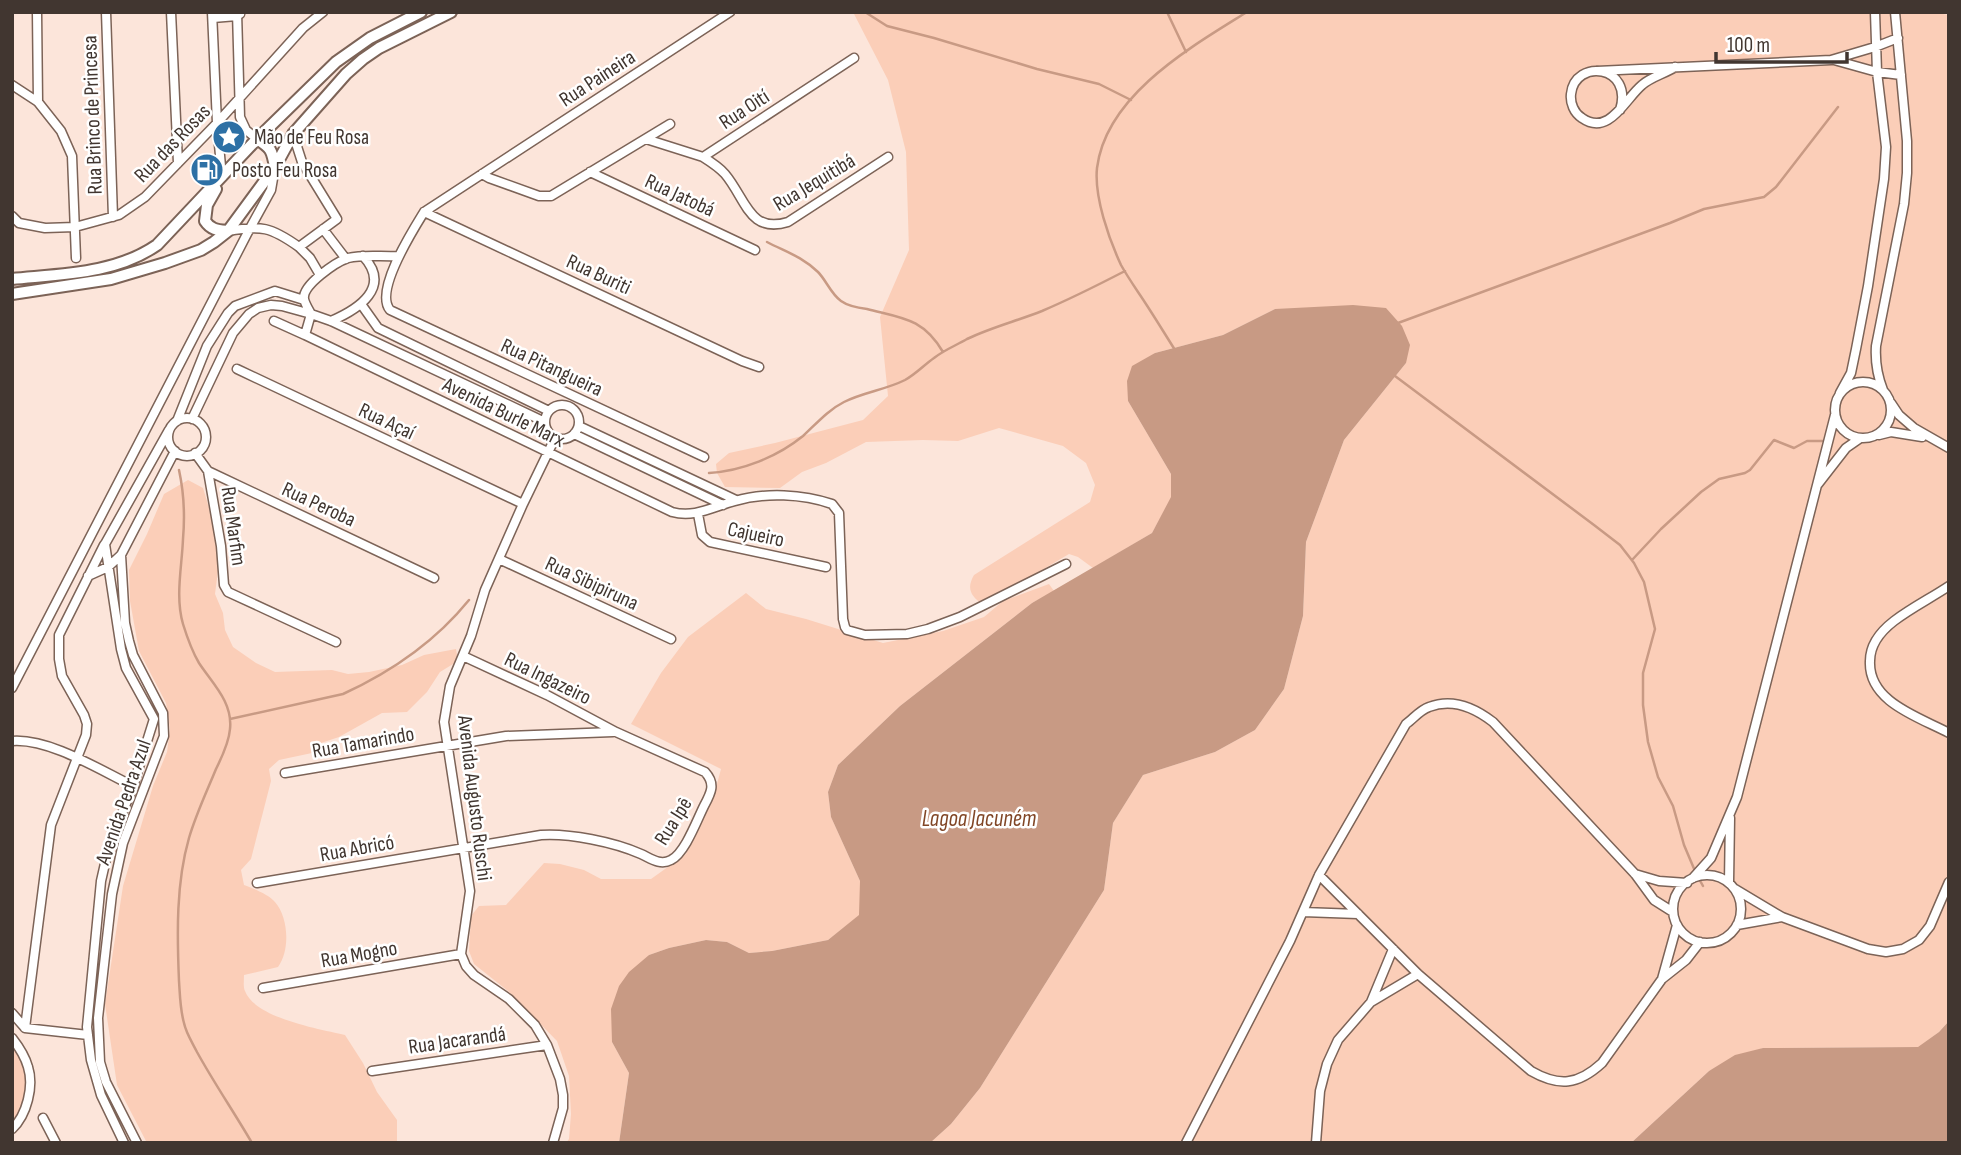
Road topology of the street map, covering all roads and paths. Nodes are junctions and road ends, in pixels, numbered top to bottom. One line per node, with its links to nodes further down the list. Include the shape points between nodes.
1 (37, 12): 22 (street)
2 (106, 12): 38 (street, Rua Brinco de Princesa)
3 (171, 12): 31 (street)
4 (323, 12): 21 (street, Rua das Rosas)
5 (421, 12): 27 (main road, via 351,50)
6 (451, 12): 26 (main road, via 363,59)
7 (730, 12): 34 (street, Rua Paineira)
8 (1875, 12): 13 (street)
9 (1895, 12): 12 (street)
10 (210, 14): 11 (street); 24 (street)
11 (239, 14): 21 (street)
12 (1898, 38): 13 (street); 19 (street)
13 (1875, 47): 15 (street); 18 (street)
14 (854, 58): 29 (street, Rua Oití)
15 (1831, 60): 16 (street); 18 (street)
16 (1678, 66): 17 (street); 23 (street, via 1642,85)
17 (1597, 71): 23 (street, via 1616,79 1622,89); 23 (street, via 1577,79 1572,89 1574,110 1591,122 1612,118)
18 (1877, 72): 19 (street); 63 (street, via 1886,147 1884,179 1856,349 1851,373)
19 (1901, 75): 62 (street, via 1907,173 1876,346)
20 (12, 85): 22 (street)
21 (240, 97): 24 (street, Rua das Rosas); 27 (street, via 242,124)
22 (38, 102): 39 (street, via 61,131 72,156)
23 (1620, 110)
24 (217, 123): 31 (street, Rua das Rosas); 35 (street)
25 (670, 124): 28 (street)
26 (293, 134): 32 (main road); 41 (street, via 302,162 337,219)
27 (257, 139): 32 (main road, via 270,147); 35 (main road)
28 (646, 139): 29 (street); 33 (street)
29 (703, 157): 30 (street, Rua Jequitibá, via 725,174 756,219 776,226)
30 (888, 157)
31 (178, 163): 38 (street, Rua das Rosas, via 145,197)
32 (275, 167): 40 (street, via 271,190); 42 (main road)
33 (590, 172): 34 (street, via 551,196 539,196); 44 (street, Rua Jatobá)
34 (482, 174): 36 (street, Rua Paineira)
35 (222, 177): 42 (main road, via 207,205 205,222 215,230); 52 (main road, via 157,244 136,258 111,267)
36 (424, 212): 46 (street); 60 (street, Rua Buriti)
37 (12, 216): 39 (street, Rua das Rosas, via 31,227)
38 (113, 217): 39 (street, Rua das Rosas)
39 (75, 227): 48 (street)
40 (250, 227): 42 (street); 43 (street, via 274,231); 101 (street)
41 (323, 229): 43 (street); 49 (street)
42 (228, 231): 53 (main road, via 201,250 140,272)
43 (299, 247): 51 (street)
44 (755, 250)
45 (363, 256): 47 (street); 49 (street); 50 (street)
46 (399, 256): 47 (street); 64 (street, Rua Pitangueira, via 386,292 390,310)
47 (381, 257): 50 (street)
48 (76, 258)
49 (346, 259): 51 (street)
50 (374, 272): 55 (street, via 373,288)
51 (320, 275): 54 (street)
52 (12, 279)
53 (12, 294)
54 (304, 300): 56 (street); 70 (street, via 275,291 235,306 207,346)
55 (361, 304): 58 (street); 67 (street, Avenida Burle Marx, via 378,328)
56 (311, 314): 58 (street, Avenida Burle Marx); 59 (street); 69 (street, via 271,305 249,314 233,333)
57 (274, 321): 59 (street, Avenida Burle Marx)
58 (331, 321): 71 (street, Avenida Burle Marx)
59 (306, 335): 80 (street, Avenida Burle Marx)
60 (759, 367)
61 (236, 369): 86 (street, Rua Açaí)
62 (1883, 390): 63 (street, via 1861,382); 65 (street)
63 (1840, 393): 68 (street)
64 (575, 397): 66 (street); 82 (street, Rua Pitangueira)
65 (1889, 400): 75 (street, via 1888,423); 77 (street, via 1899,415)
66 (571, 408): 67 (street, via 559,405); 73 (street, via 578,415)
67 (549, 411): 71 (street)
68 (1835, 415): 76 (street, via 1839,426); 84 (street)
69 (192, 419): 70 (street); 81 (street, via 202,426 206,438)
70 (177, 421): 72 (street)
71 (545, 422): 74 (street)
72 (169, 430): 79 (street); 89 (street)
73 (576, 430): 74 (street, via 567,439); 85 (street, Avenida Burle Marx); 87 (street, Avenida Burle Marx)
74 (555, 438): 80 (street, Avenida Augusto Ruschi)
75 (1871, 438): 76 (street); 77 (street, via 1891,432)
76 (1859, 439): 84 (street, via 1846,448)
77 (1931, 439): 78 (street)
78 (1949, 448)
79 (175, 451): 81 (street, via 185,456); 90 (street)
80 (547, 452): 86 (street, Avenida Augusto Ruschi); 88 (street, Avenida Burle Marx, via 671,512)
81 (195, 453): 83 (street, Rua Peroba)
82 (704, 457)
83 (208, 471): 96 (street, Rua Peroba); 99 (street, Rua Marfim, via 228,592)
84 (1816, 486): 109 (street)
85 (736, 500): 87 (street, Avenida Burle Marx); 92 (street, Avenida Burle Marx, via 794,496 837,508 845,627 865,635 928,629)
86 (523, 504): 91 (street, Avenida Augusto Ruschi)
87 (723, 505): 88 (street, Avenida Burle Marx)
88 (698, 514): 94 (street, Cajueiro, via 702,535 709,542)
89 (105, 544): 93 (street, Avenida Pedra Azul); 95 (street)
90 (121, 555): 93 (street); 140 (street, Avenida Pedra Azul, via 125,623 133,655 165,721 164,736 123,843 111,894 98,1018 106,1082)
91 (499, 559): 98 (street, Rua Sibipiruna); 100 (street, Avenida Augusto Ruschi)
92 (1066, 564)
93 (108, 567): 95 (street); 108 (street, Avenida Pedra Azul, via 126,668 154,719)
94 (826, 567)
95 (88, 576): 106 (street, via 59,635 62,676 87,724)
96 (434, 578)
97 (1949, 586): 103 (street, via 1887,627 1873,645 1870,658 1872,680 1879,692)
98 (671, 639)
99 (336, 642)
100 (463, 656): 102 (street, Rua Ingazeiro); 105 (street, Avenida Augusto Ruschi, via 445,710)
101 (12, 688)
102 (616, 732): 105 (street, Rua Tamarindo, via 506,736); 110 (street, Rua Ipê, via 710,777 712,791 672,860 659,862 613,844 554,834)
103 (1949, 733)
104 (12, 741): 106 (street, via 37,742)
105 (448, 745): 107 (street, Rua Tamarindo); 110 (street, Avenida Augusto Ruschi)
106 (76, 758): 108 (street); 131 (street, via 51,825)
107 (285, 774)
108 (133, 786): 132 (street, Avenida Pedra Azul, via 109,846 101,881)
109 (1731, 814): 113 (street, via 1711,858); 116 (street)
110 (463, 848): 115 (street, Rua Abricó); 125 (street, Avenida Augusto Ruschi, via 470,891)
111 (1635, 874): 112 (street, via 1493,722 1480,711 1445,703 1426,708 1406,724); 113 (street, via 1659,881); 118 (street, via 1654,900)
112 (1319, 875): 117 (street); 119 (street)
113 (1690, 880): 116 (street, via 1707,875); 118 (street, via 1675,898)
114 (1949, 882): 120 (street, via 1919,940 1886,953)
115 (257, 883)
116 (1732, 886): 120 (street); 122 (street, via 1740,898)
117 (1303, 912): 119 (street); 142 (street)
118 (1673, 912): 121 (street)
119 (1358, 915): 124 (street)
120 (1782, 918): 122 (street)
121 (1677, 925): 123 (street); 127 (street)
122 (1737, 925): 123 (street, via 1714,942)
123 (1700, 942): 127 (street)
124 (1393, 950): 126 (street); 129 (street)
125 (461, 954): 128 (street, Rua Mogno); 134 (street, via 474,975 509,999)
126 (1418, 974): 127 (street, via 1531,1070 1560,1082 1590,1074 1602,1063); 129 (street)
127 (1662, 979)
128 (263, 988)
129 (1371, 1002): 143 (street, via 1338,1040 1327,1065)
130 (12, 1013): 131 (street)
131 (26, 1028): 132 (street)
132 (88, 1035): 139 (street, Avenida Pedra Azul, via 101,1095)
133 (12, 1038): 137 (street, via 30,1070 30,1086 26,1107)
134 (547, 1045): 135 (street, Rua Jacarandá); 141 (street, via 560,1079 564,1108)
135 (372, 1071)
136 (43, 1118): 138 (street)
137 (12, 1129)
138 (56, 1143)
139 (124, 1143)
140 (137, 1143)
141 (553, 1143)
142 (1186, 1143)
143 (1316, 1143)

